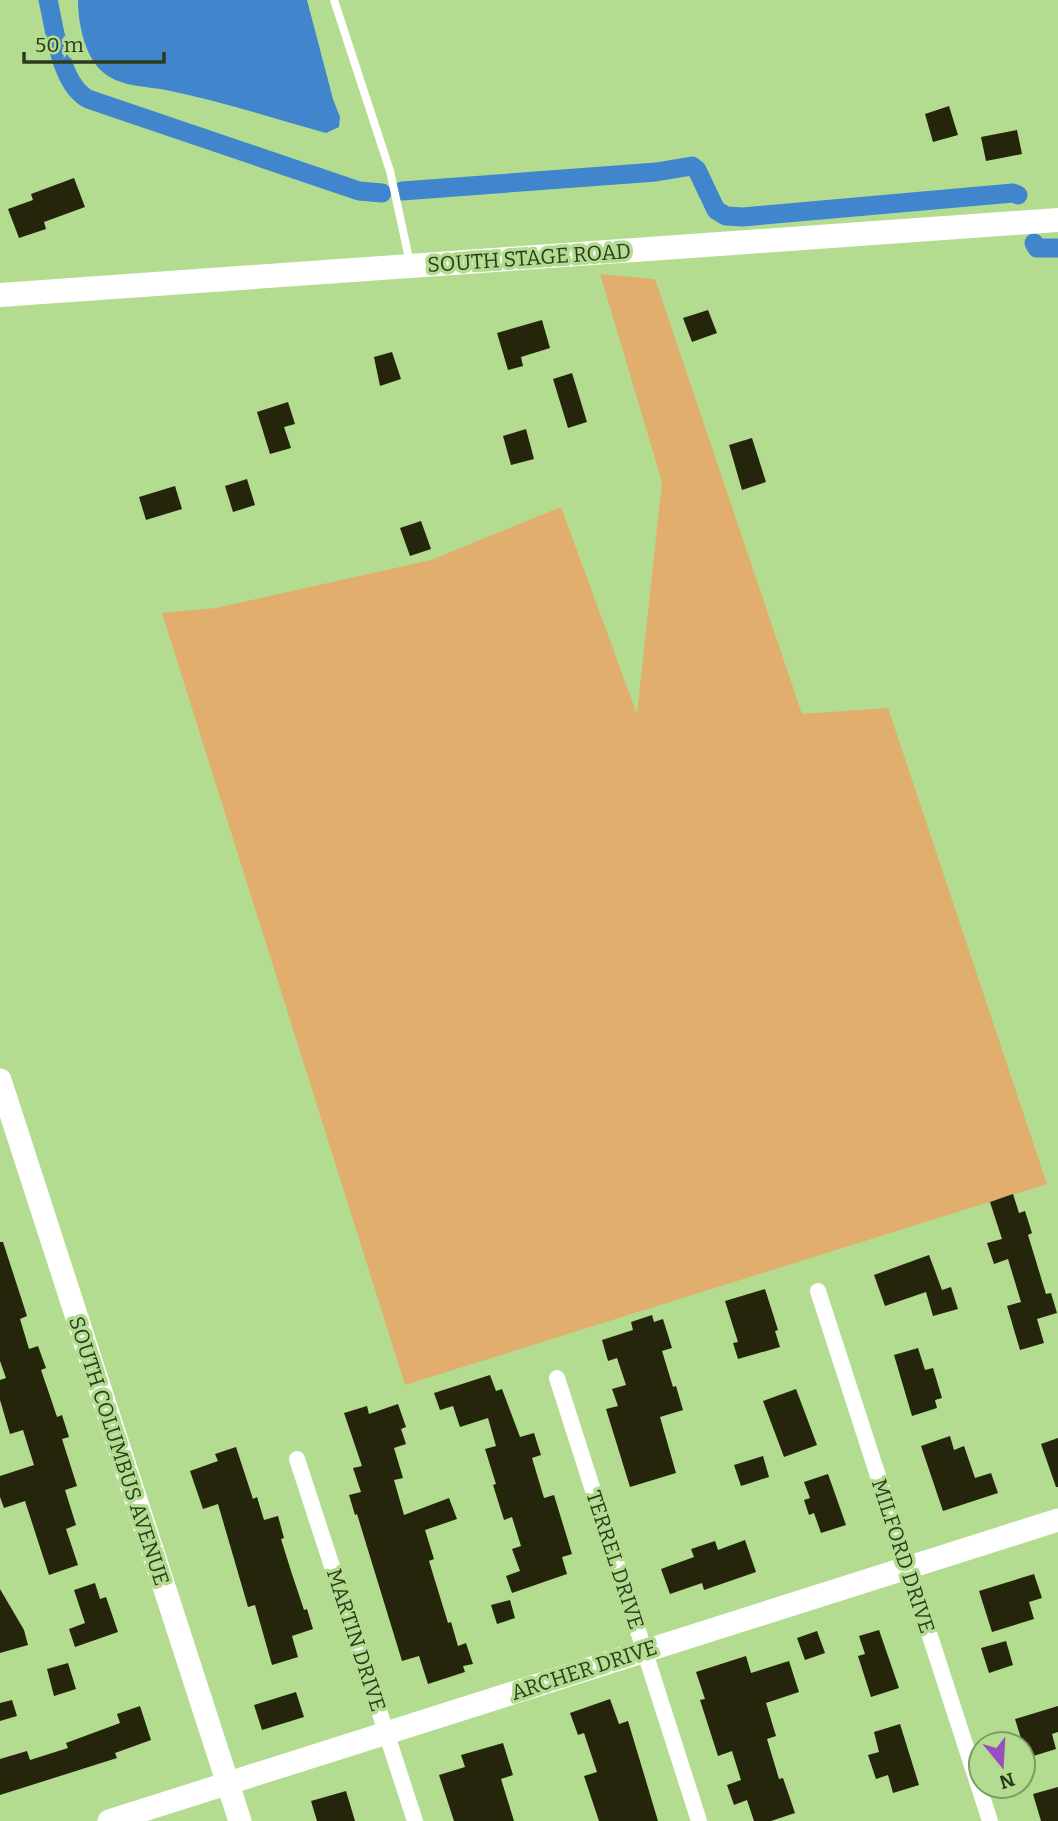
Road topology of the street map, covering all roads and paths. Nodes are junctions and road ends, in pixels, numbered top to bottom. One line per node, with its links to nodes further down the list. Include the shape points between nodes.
1 (334, 0): 3 (lane, via 390,171)
2 (1058, 220): 3 (main road, SOUTH STAGE ROAD)
3 (411, 266): 4 (main road, SOUTH STAGE ROAD)
4 (0, 295)
5 (0, 1080): 13 (street, SOUTH COLUMBUS AVENUE)
6 (818, 1291): 10 (street, MILFORD DRIVE)
7 (556, 1378): 11 (street, TERREL DRIVE)
8 (297, 1459): 12 (street, MARTIN DRIVE)
9 (1058, 1520): 10 (street, ARCHER DRIVE)
10 (907, 1569): 11 (street, ARCHER DRIVE); 18 (street, MILFORD DRIVE)
11 (644, 1651): 12 (street, ARCHER DRIVE); 17 (street, TERREL DRIVE)
12 (386, 1734): 13 (street, ARCHER DRIVE); 16 (street, MARTIN DRIVE)
13 (227, 1783): 14 (street, ARCHER DRIVE); 15 (street, SOUTH COLUMBUS AVENUE)
14 (109, 1821)
15 (240, 1821)
16 (415, 1821)
17 (699, 1821)
18 (990, 1821)

